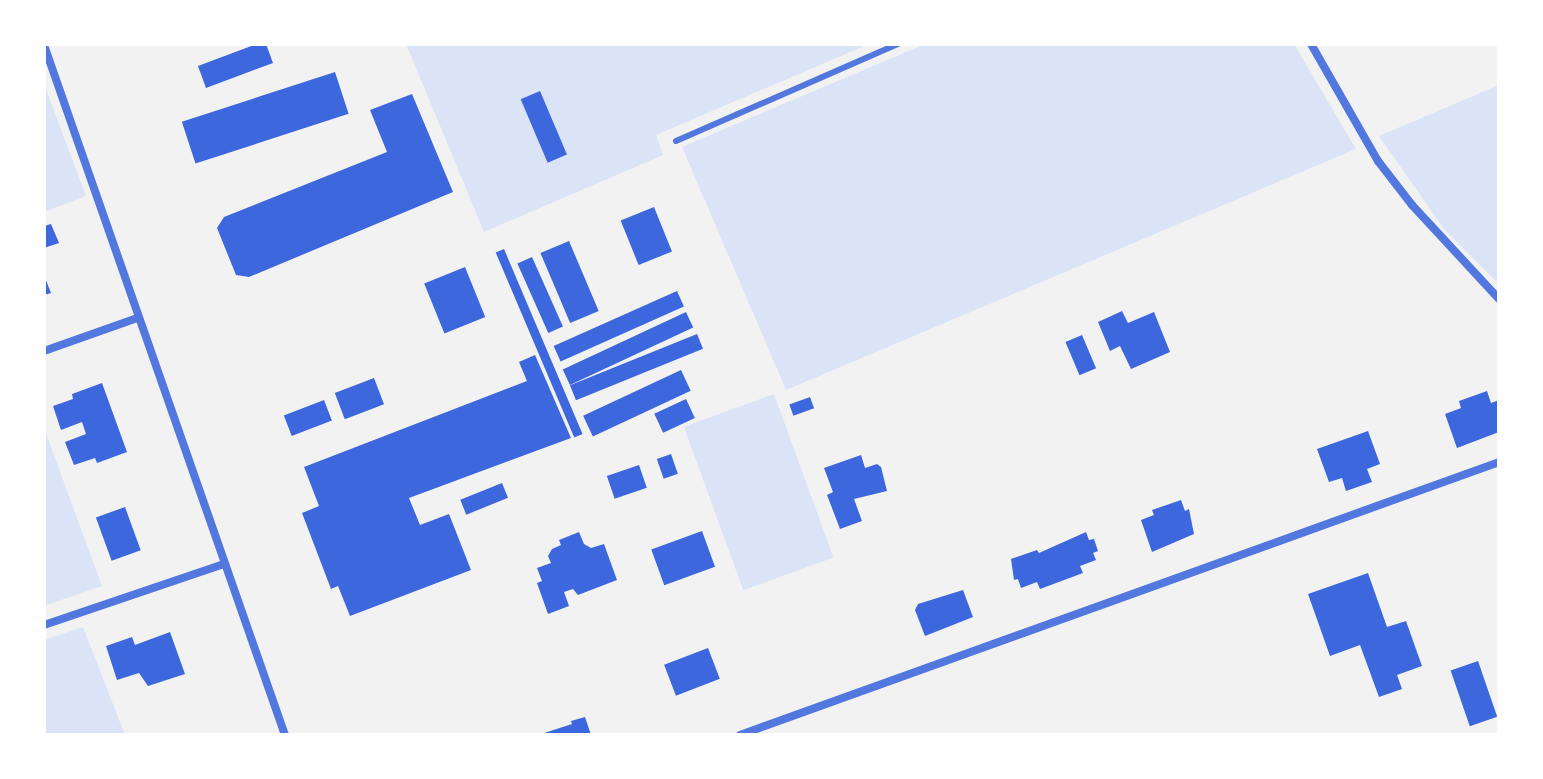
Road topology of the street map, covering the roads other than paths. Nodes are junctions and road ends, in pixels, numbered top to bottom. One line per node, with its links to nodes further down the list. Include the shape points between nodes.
1 (898, 44): 4 (lane)
2 (1311, 44): 5 (street, via 1378,161)
3 (44, 45): 6 (street)
4 (676, 141)
5 (1499, 299)
6 (137, 318): 7 (street); 9 (street)
7 (44, 351)
8 (1499, 462): 12 (street)
9 (224, 564): 10 (street); 11 (street)
10 (44, 625)
11 (285, 735)
12 (740, 735)

